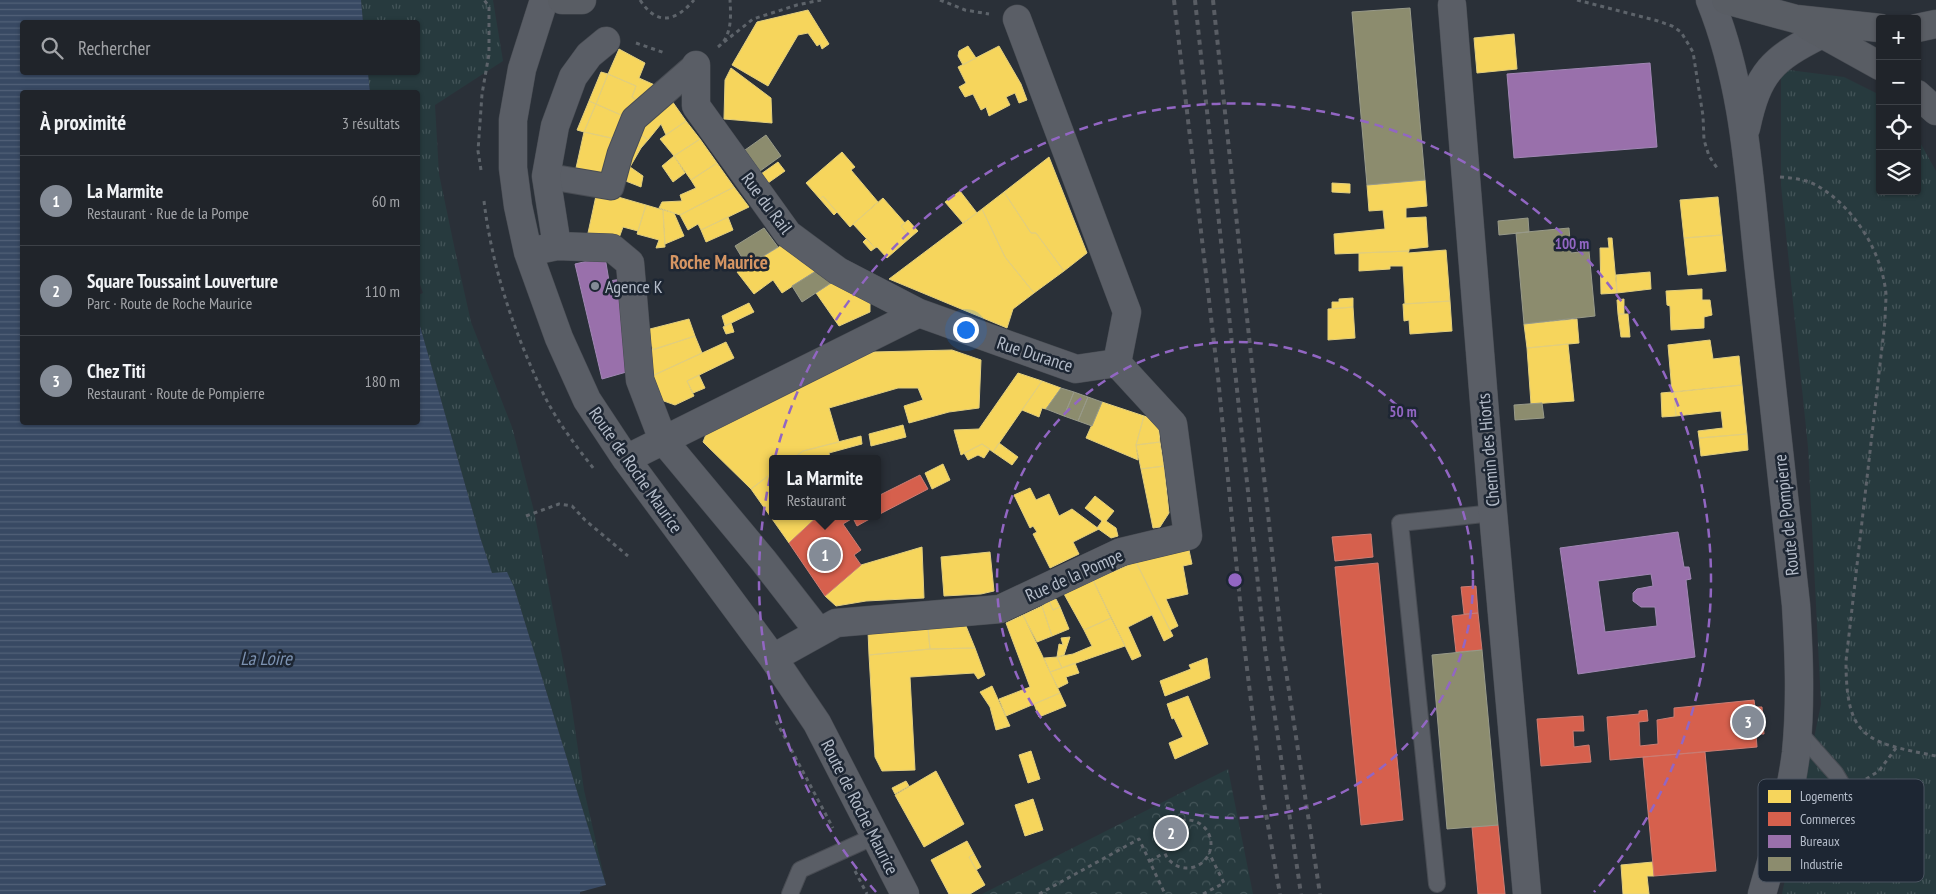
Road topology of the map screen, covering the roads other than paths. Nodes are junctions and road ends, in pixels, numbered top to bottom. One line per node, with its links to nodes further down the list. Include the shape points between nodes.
1 (544, 0): 21 (street, Route de Roche Maurice, via 522,69 513,120 513,168)
2 (562, 0): 3 (main road)
3 (582, 0)
4 (1710, 0): 18 (street, Route de Pompierre, via 1729,56)
5 (1726, 0): 7 (main road)
6 (1452, 6): 26 (street, Chemin des Hiorts)
7 (1780, 11): 10 (main road); 12 (main road)
8 (1017, 19): 23 (street, via 1127,312)
9 (1936, 24): 11 (main road)
10 (1876, 27)
11 (1921, 27)
12 (1822, 34): 14 (main road); 18 (street, Route de Pompierre, via 1782,57 1760,80 1751,101)
13 (606, 41): 19 (street, via 589,55 573,77 555,126)
14 (1876, 64)
15 (696, 65): 19 (street, via 634,119 611,187); 22 (street, Rue du Rail, via 696,106 788,234 838,271)
16 (1921, 97): 17 (main road)
17 (1936, 110)
18 (1745, 134): 29 (street, Route de Pompierre, via 1796,605 1800,671)
19 (546, 176): 20 (street)
20 (557, 246): 21 (street); 24 (street, via 612,248 630,262 640,380)
21 (528, 252): 25 (street, Route de Roche Maurice, via 559,338 587,400)
22 (919, 313): 23 (street, Rue Durance, via 1076,369); 24 (street)
23 (1116, 364): 27 (street, Rue de la Pompe, via 1173,424 1188,536 1121,552 1000,609 836,623)
24 (663, 440): 25 (street); 27 (street)
25 (626, 459): 28 (street, Route de Roche Maurice)
26 (1493, 514): 33 (lane, via 1400,523); 36 (street, Chemin des Hiorts)
27 (819, 632): 28 (street, Rue de la Pompe)
28 (773, 658): 32 (street, Route de Roche Maurice, via 818,723)
29 (1797, 730): 30 (street, Route de Pompierre); 31 (lane)
30 (1791, 779)
31 (1839, 779)
32 (875, 836): 34 (lane, via 800,870); 35 (street, Route de Roche Maurice)
33 (1437, 884)
34 (790, 894)
35 (905, 894)
36 (1527, 894)

